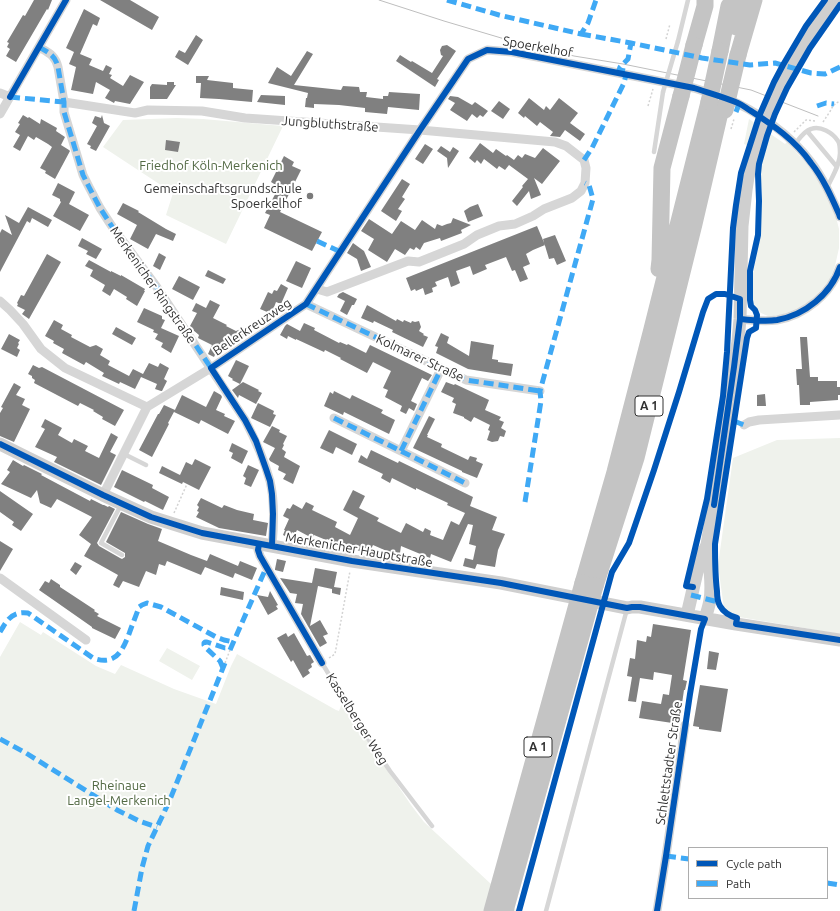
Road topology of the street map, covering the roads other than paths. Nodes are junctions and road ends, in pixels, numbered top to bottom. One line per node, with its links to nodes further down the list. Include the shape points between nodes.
1 (66, 0): 8 (street)
2 (688, 0): 19 (lane, bridge, via 663,92)
3 (730, 0): 9 (highway, A 1)
4 (741, 0): 9 (highway, A 1)
5 (754, 0): 9 (highway)
6 (834, 0): 27 (street, Schlettstadter Straße, bridge, via 781,83 755,150 746,190 742,226)
7 (705, 3): 28 (highway, A 1, bridge, via 662,168 660,260)
8 (39, 47): 11 (street); 12 (street, Merkenicher Ringstraße, via 54,56 57,61)
9 (730, 53): 13 (highway, A 1)
10 (0, 93): 11 (street)
11 (10, 97): 14 (street)
12 (64, 102): 15 (street, Jungbluthstraße, via 135,113 148,110 202,110 245,118); 29 (street, Merkenicher Ringstraße, via 64,112 83,174 100,208)
13 (722, 109): 28 (highway, A 1); 48 (highway, A 1, via 724,128 636,458)
14 (0, 114)
15 (420, 130): 17 (street, Spoerkelhof, via 468,60 487,50 512,52 718,95 762,118); 24 (street, Spoerkelhof); 24 (street, Jungbluthstraße, via 555,142 566,146 584,160 585,183 581,191 572,198 514,224 499,226 464,244 419,262 408,261 327,292)
16 (807, 131): 17 (lane); 18 (lane, via 813,128 831,133); 20 (lane)
17 (795, 144): 21 (street, Spoerkelhof, via 812,163)
18 (840, 147): 20 (lane)
19 (654, 152)
20 (837, 167): 21 (lane)
21 (827, 188): 22 (street, Spoerkelhof)
22 (840, 217)
23 (840, 267): 27 (street, via 826,292 800,312 777,320)
24 (317, 289): 26 (street, Spoerkelhof)
25 (0, 301): 32 (street, via 23,324 41,349 64,368)
26 (306, 304): 29 (street, Bellerkreuzweg); 30 (street, Kolmarer Straße)
27 (740, 319): 44 (street, Schlettstadter Straße, via 728,414)
28 (651, 334): 48 (highway, A 1)
29 (210, 368): 32 (street, Bellerkreuzweg); 45 (street, Merkenicher Ringstraße, via 245,420 266,469 273,507)
30 (441, 369): 31 (street, Kolmarer Straße, via 466,380); 37 (street)
31 (540, 391)
32 (147, 408): 38 (street)
33 (840, 415): 35 (street, via 758,420)
34 (334, 418): 37 (street)
35 (744, 425)
36 (0, 444): 41 (street, Merkenicher Hauptstraße)
37 (401, 450): 40 (street)
38 (124, 454): 39 (lane); 41 (street)
39 (146, 465)
40 (465, 483)
41 (103, 495): 42 (street, Merkenicher Hauptstraße)
42 (122, 504): 43 (street, Merkenicher Hauptstraße, via 151,517 202,533); 46 (lane, via 101,543)
43 (259, 544): 45 (street, Merkenicher Hauptstraße); 54 (street, Kasselberger Weg, via 260,556)
44 (706, 545): 50 (street, Schlettstadter Straße, via 700,559); 51 (street, Schlettstadter Straße, via 711,587)
45 (272, 546): 49 (street, Merkenicher Hauptstraße)
46 (122, 555)
47 (0, 578): 52 (street)
48 (589, 584): 57 (highway, A 1, bridge); 58 (highway, A 1, bridge)
49 (627, 608): 50 (street, Merkenicher Hauptstraße, via 640,607); 59 (lane)
50 (687, 615): 51 (street, Merkenicher Hauptstraße)
51 (705, 619): 53 (street, Merkenicher Hauptstraße); 55 (lane, Schlettstadter Straße, via 701,629)
52 (86, 640)
53 (840, 640)
54 (322, 663): 56 (lane, Kasselberger Weg, via 365,734)
55 (685, 725): 60 (street, Schlettstadter Straße)
56 (432, 826)
57 (492, 911)
58 (505, 911)
59 (546, 911)
60 (658, 911)

